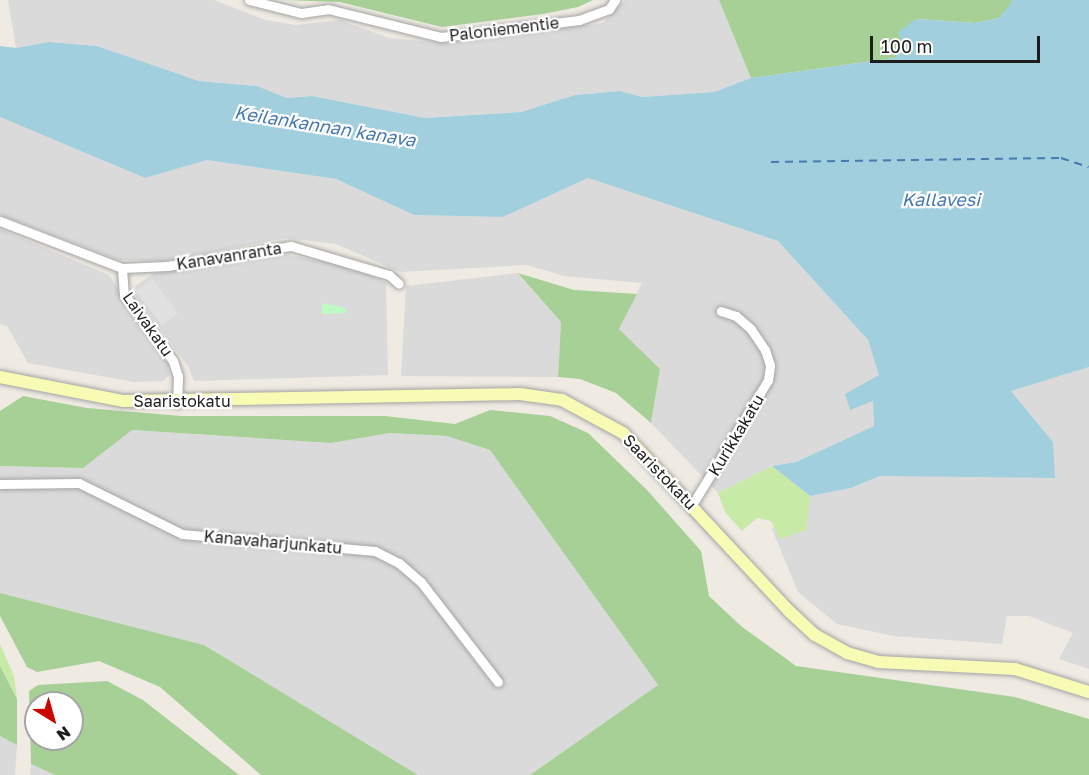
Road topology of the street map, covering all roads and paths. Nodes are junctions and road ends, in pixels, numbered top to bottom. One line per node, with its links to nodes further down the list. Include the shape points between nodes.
1 (249, 0): 2 (street, Paloniementie, via 301,13 328,9 441,37 579,20 609,9)
2 (615, 0)
3 (0, 221): 4 (street, Laivakatu)
4 (122, 268): 5 (street, Kanavanranta, via 167,266 291,246 389,275); 8 (street, Laivakatu, via 124,294 173,361 178,376)
5 (399, 284)
6 (721, 311): 10 (street, Kurikkakatu, via 736,316 761,343 770,365 768,380)
7 (0, 377): 8 (main road, Saaristokatu, via 124,401)
8 (177, 403): 10 (main road, Saaristokatu, via 520,394 562,400 623,433)
9 (0, 484): 11 (street, Kanavaharjunkatu, via 79,483 182,534 375,551 399,563 421,582)
10 (692, 505): 12 (main road, Saaristokatu, via 789,612 815,635 847,653 878,662 1015,669)
11 (498, 682)
12 (1089, 692)

